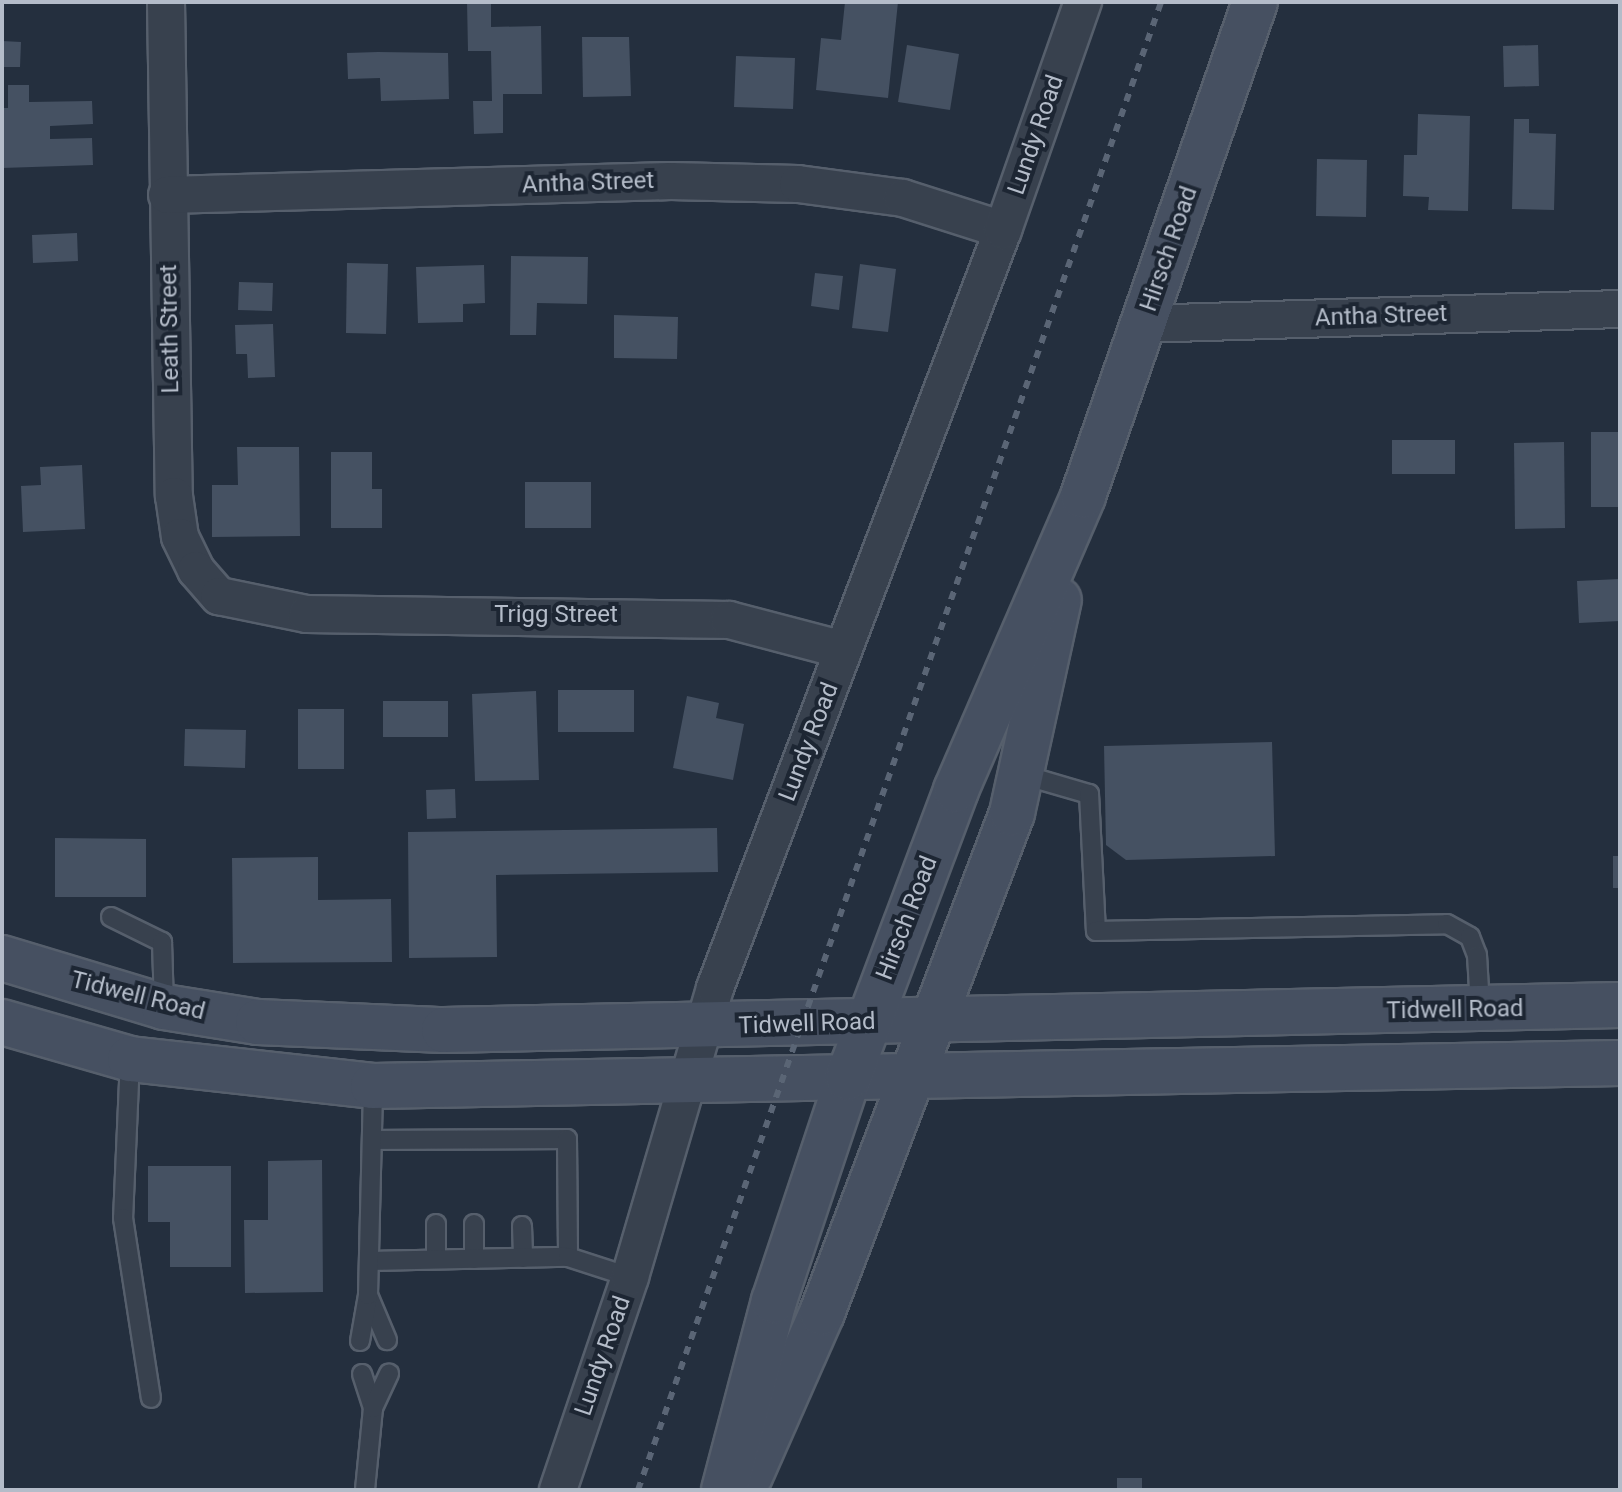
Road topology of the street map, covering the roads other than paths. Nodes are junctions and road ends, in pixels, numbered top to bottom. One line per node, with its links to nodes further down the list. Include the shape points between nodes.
1 (166, 2): 4 (street, Leath Street)
2 (1083, 2): 5 (street, Lundy Road)
3 (1255, 2): 7 (main road, Hirsch Road)
4 (167, 195): 5 (street, Antha Street, via 671,181 798,184 903,198); 9 (street, Leath Street, via 174,496 180,537 196,570 219,596)
5 (1003, 230): 10 (street, Lundy Road)
6 (1620, 309): 7 (street, Antha Street)
7 (1142, 324): 8 (main road, Hirsch Road)
8 (1083, 496): 11 (main road, Hirsch Road); 18 (main road, Hirsch Road, via 956,790)
9 (265, 609): 10 (street, Trigg Street, via 307,614 729,620)
10 (843, 650): 20 (street, Lundy Road)
11 (1020, 774): 16 (lane, via 1089,794 1096,931 1447,924 1470,937); 19 (main road, Hirsch Road, via 1012,813)
12 (111, 917): 15 (lane, via 162,942)
13 (2, 958): 15 (main road, Tidwell Road)
14 (1620, 1005): 16 (main road, Tidwell Road)
15 (164, 1007): 20 (main road, Tidwell Road, via 258,1022 428,1029); 21 (main road)
16 (1480, 1009): 19 (main road, Tidwell Road); 23 (main road)
17 (2, 1022): 21 (main road)
18 (868, 1022): 19 (main road, Tidwell Road); 20 (main road, Tidwell Road); 25 (main road, Hirsch Road)
19 (932, 1023): 24 (main road, Hirsch Road)
20 (703, 1028): 26 (street, Lundy Road)
21 (140, 1060): 27 (main road); 43 (lane, via 123,1218)
22 (1620, 1063): 23 (main road)
23 (1483, 1066): 24 (main road)
24 (912, 1076): 25 (main road); 48 (main road, Hirsch Road, via 822,1313)
25 (848, 1078): 26 (main road); 47 (main road, Hirsch Road, via 774,1301)
26 (687, 1084): 27 (main road); 37 (street, Lundy Road)
27 (373, 1086): 28 (lane)
28 (373, 1140): 32 (lane, via 435,1149 519,1148 567,1139); 36 (lane)
29 (436, 1224): 34 (lane)
30 (474, 1224): 35 (lane)
31 (522, 1226): 33 (lane)
32 (568, 1257): 33 (lane); 37 (lane)
33 (523, 1258): 35 (lane)
34 (436, 1259): 35 (lane); 36 (lane)
35 (474, 1259)
36 (369, 1261): 38 (lane)
37 (630, 1277): 46 (street, Lundy Road)
38 (368, 1295): 39 (lane); 40 (lane)
39 (387, 1340)
40 (360, 1341)
41 (362, 1374): 44 (lane)
42 (389, 1374): 44 (lane)
43 (151, 1398)
44 (373, 1408): 45 (lane)
45 (365, 1490)
46 (558, 1490)
47 (724, 1490)
48 (744, 1490)

